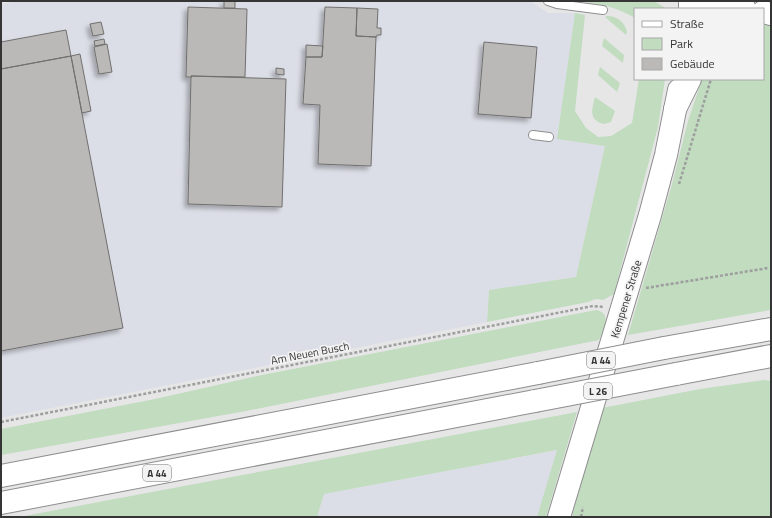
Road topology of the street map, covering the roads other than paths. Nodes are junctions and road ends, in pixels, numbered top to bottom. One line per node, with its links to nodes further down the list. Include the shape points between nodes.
1 (548, 1): 4 (lane)
2 (705, 1): 3 (main road)
3 (740, 8)
4 (603, 10)
5 (681, 80): 7 (main road, Kempener Straße / L 26)
6 (690, 80): 7 (main road)
7 (675, 109): 18 (main road, Kempener Straße / L 26, via 655,198)
8 (533, 135): 9 (lane)
9 (549, 137)
10 (771, 319): 12 (main road)
11 (771, 329): 12 (main road, A 44)
12 (734, 335): 16 (main road, A 44, bridge)
13 (771, 356): 15 (main road, A 44)
14 (771, 371): 15 (main road, via 706,376)
15 (676, 374): 17 (main road, A 44, bridge)
16 (1, 476)
17 (1, 503)
18 (559, 517)

